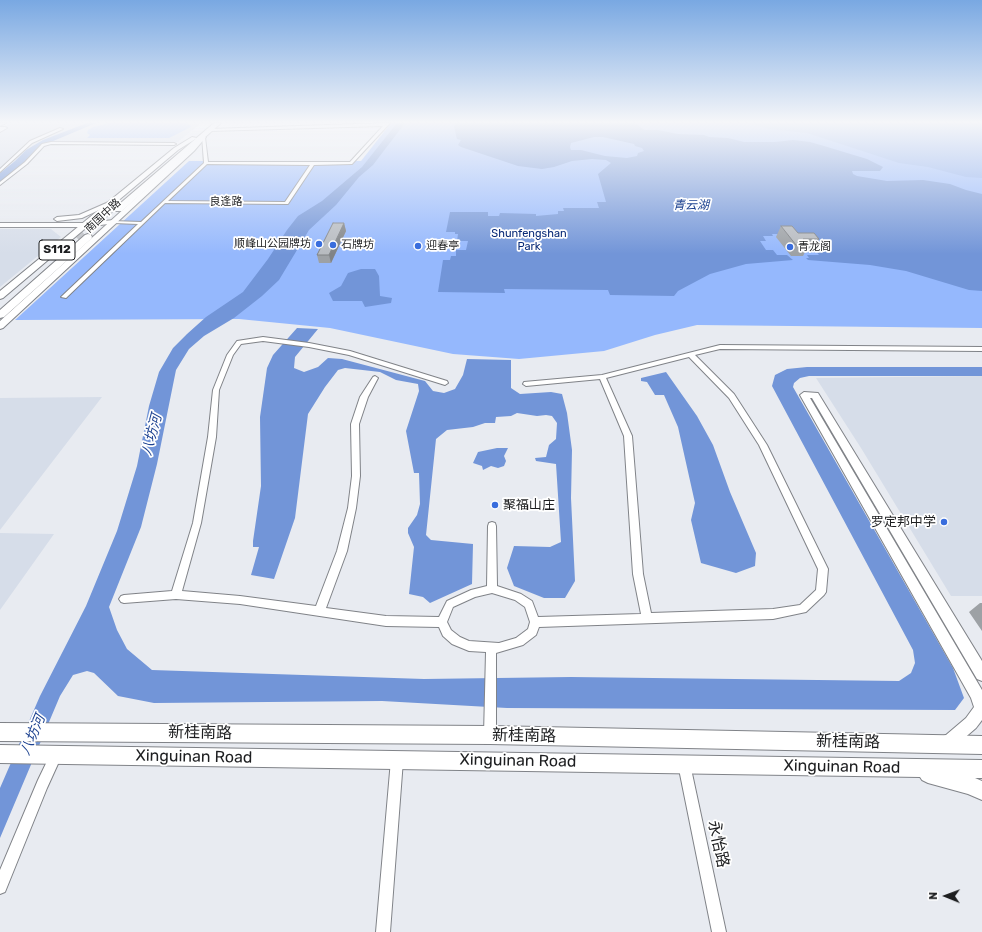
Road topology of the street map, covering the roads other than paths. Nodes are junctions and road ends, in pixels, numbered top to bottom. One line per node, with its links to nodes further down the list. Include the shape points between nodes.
1 (22, 166): 9 (street)
2 (159, 166): 11 (highway, S112)
3 (166, 166): 13 (highway, S112)
4 (174, 166): 12 (main road, 南国中路)
5 (202, 166): 10 (street)
6 (311, 166): 10 (street, 良逢路, via 286,203)
7 (2, 167): 8 (street)
8 (0, 171)
9 (0, 184)
10 (164, 202): 18 (street)
11 (110, 206): 12 (main road, via 105,210 108,213); 15 (street, via 80,216); 17 (main road, 南国中路 / S112)
12 (129, 208): 16 (main road, 南国中路)
13 (119, 209)
14 (0, 220): 15 (street)
15 (49, 220): 17 (street)
16 (114, 222): 17 (street); 18 (street); 21 (main road, 南国中路)
17 (88, 223): 20 (street); 24 (main road, 南国中路 / S112)
18 (141, 223): 27 (street)
19 (0, 225): 20 (street)
20 (41, 225): 25 (street, via 61,227 67,231 67,236)
21 (98, 237): 24 (main road, via 95,234 79,234); 30 (main road, 南国中路)
22 (77, 238): 28 (highway, S112)
23 (88, 238): 29 (highway, S112)
24 (66, 242): 25 (main road, 南国中路 / S112)
25 (57, 250): 26 (main road, 南国中路 / S112)
26 (0, 296)
27 (64, 297)
28 (0, 305)
29 (0, 315)
30 (0, 326)
31 (982, 348): 32 (street, via 720,347)
32 (691, 355): 33 (street); 42 (street, via 732,396 763,445 823,569 821,592 802,609 773,614)
33 (602, 377): 36 (street); 42 (street, via 628,436 638,574)
34 (375, 378): 41 (street, via 364,397 354,424 356,476 352,508 342,551)
35 (445, 383): 39 (street, via 350,353 263,339 239,342 230,354 216,390 212,437 197,523)
36 (526, 384)
37 (492, 526): 38 (street)
38 (492, 589): 43 (street, via 474,592 450,604); 44 (street, via 518,597 529,604)
39 (176, 595): 40 (street); 41 (street)
40 (124, 599)
41 (320, 610): 43 (street, via 386,620)
42 (647, 618): 44 (street)
43 (442, 622): 45 (street, via 447,633 456,641)
44 (535, 622): 45 (street, via 527,638)
45 (491, 649): 49 (street)
46 (982, 674): 47 (street, via 815,395 804,395)
47 (980, 699): 50 (street, via 981,710 971,723 949,742)
48 (2, 732): 49 (main road, 新桂南路)
49 (490, 735): 50 (main road, 新桂南路)
50 (918, 744): 51 (main road, 新桂南路)
51 (982, 745)
52 (0, 754): 53 (main road, Xinguinan Road)
53 (55, 755): 54 (main road, Xinguinan Road); 59 (street)
54 (396, 760): 55 (main road, Xinguinan Road); 60 (street)
55 (684, 764): 56 (main road, Xinguinan Road); 61 (street, 永怡路)
56 (891, 768): 57 (main road, Xinguinan Road); 58 (main road, via 939,776 970,785)
57 (982, 769)
58 (982, 792)
59 (0, 887)
60 (383, 932)
61 (719, 932)

